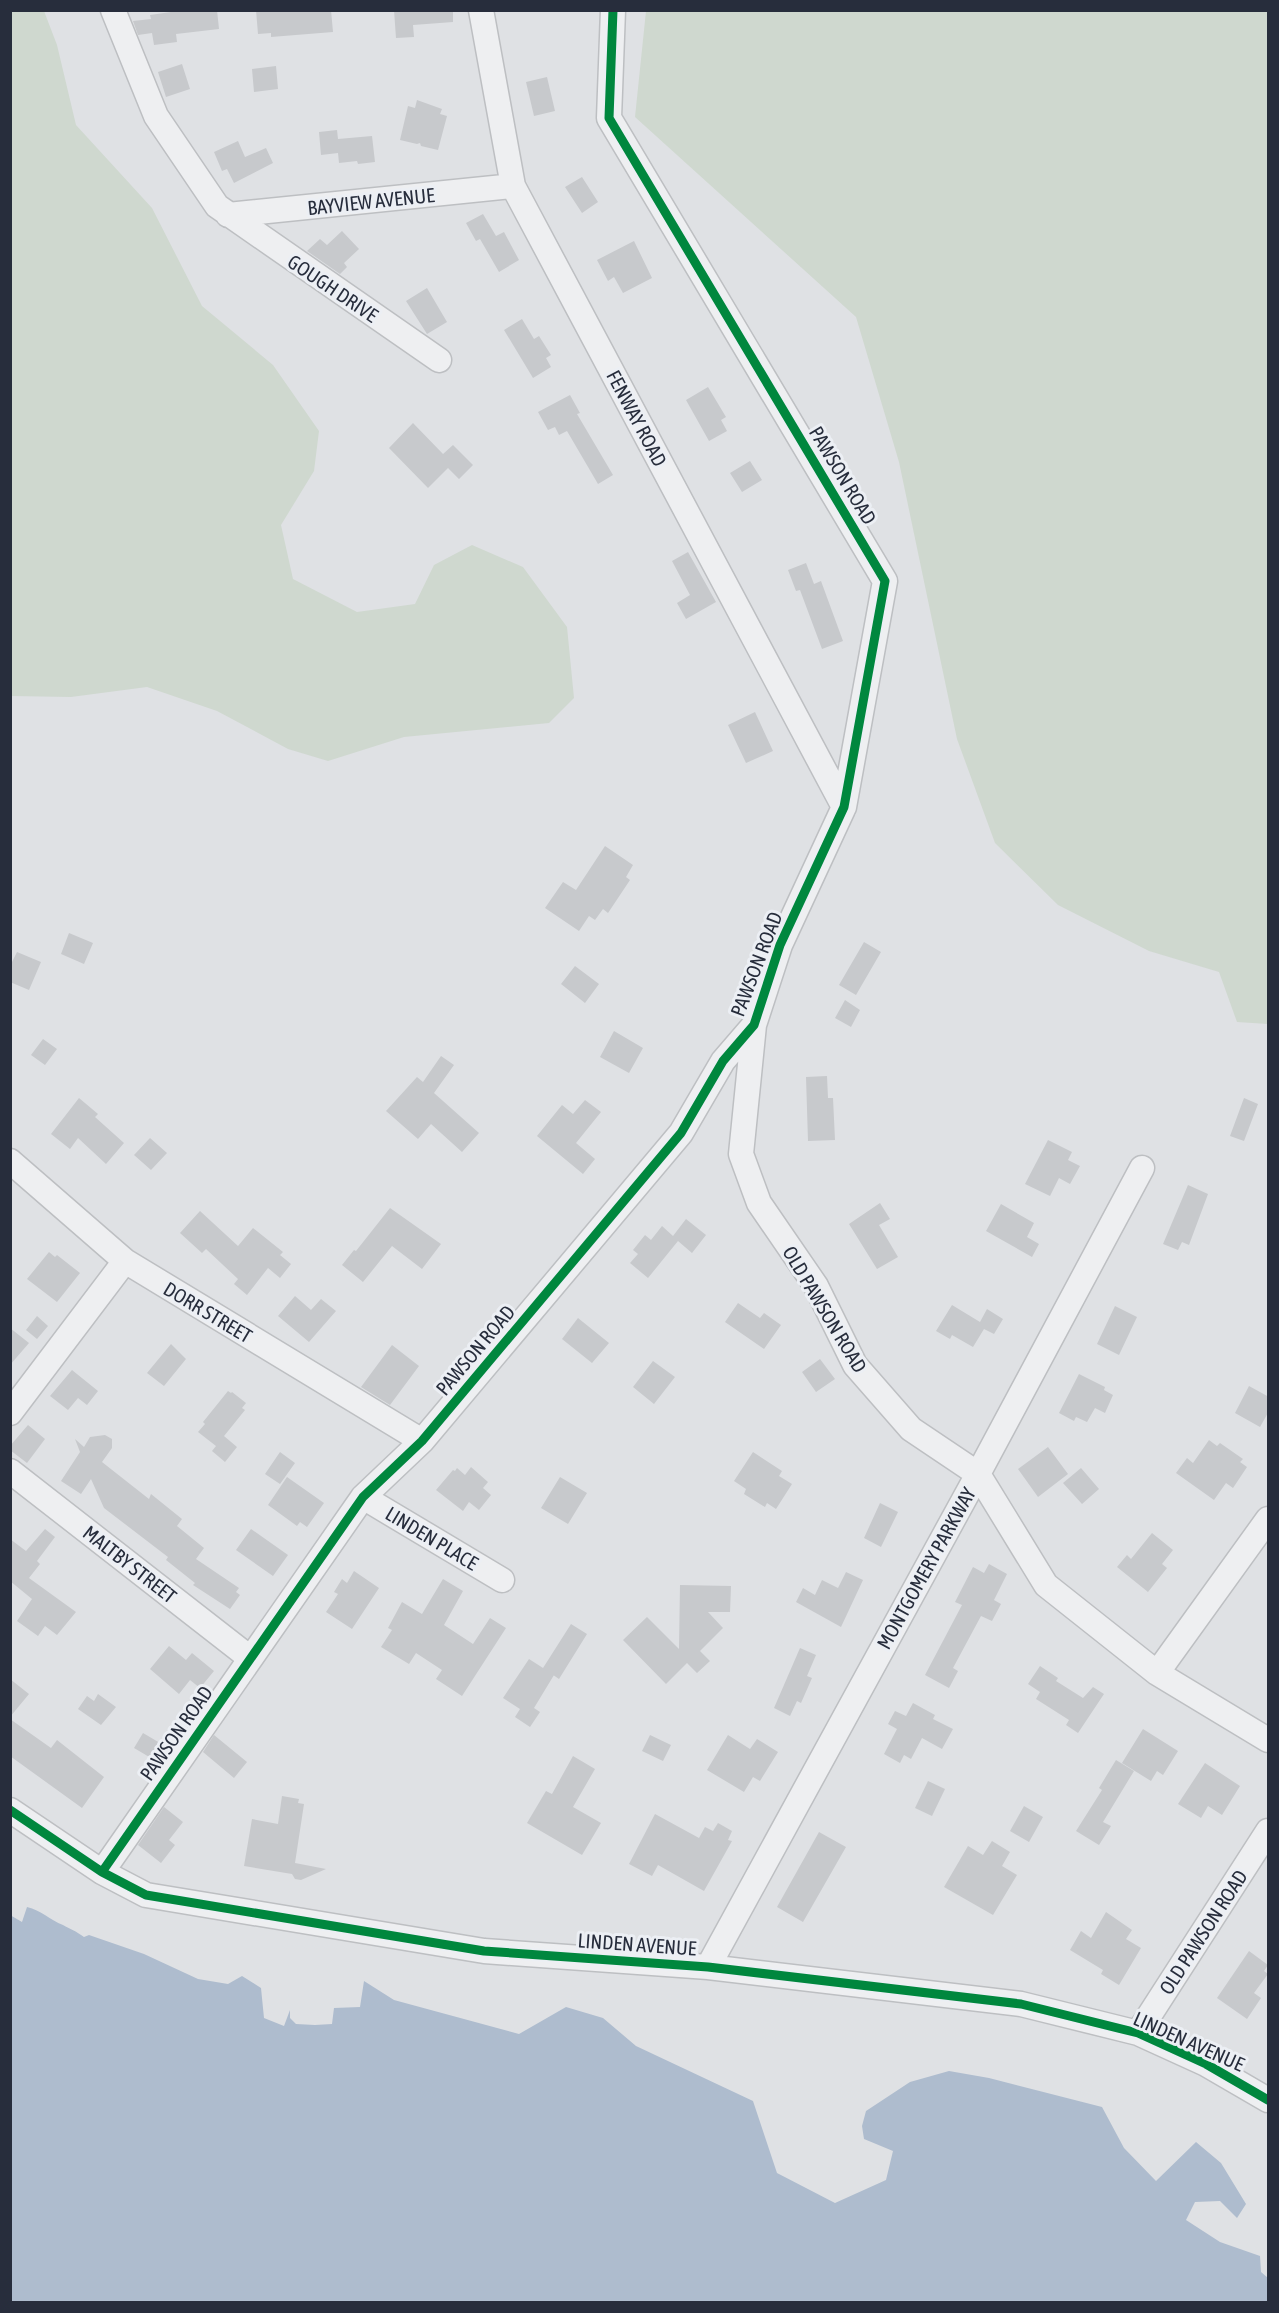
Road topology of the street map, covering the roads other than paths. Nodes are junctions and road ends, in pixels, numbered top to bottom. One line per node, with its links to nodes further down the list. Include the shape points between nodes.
1 (113, 10): 5 (street, GOUGH DRIVE, via 156,116 217,206)
2 (481, 10): 4 (street, FENWAY ROAD)
3 (613, 10): 7 (street, PAWSON ROAD, via 609,118 885,581)
4 (513, 186): 5 (street, BAYVIEW AVENUE); 7 (street, FENWAY ROAD)
5 (228, 215): 6 (street, GOUGH DRIVE)
6 (439, 360)
7 (844, 807): 8 (street, PAWSON ROAD, via 780,945)
8 (754, 1025): 13 (street, PAWSON ROAD, via 723,1061 681,1132); 15 (street, OLD PAWSON ROAD, via 741,1154 759,1203 816,1286 855,1365 911,1429)
9 (10, 1161): 11 (street, DORR STREET)
10 (1142, 1168): 15 (street, MONTGOMERY PARKWAY)
11 (125, 1261): 12 (street); 13 (street, DORR STREET)
12 (10, 1413)
13 (422, 1441): 16 (street, PAWSON ROAD)
14 (10, 1471): 19 (street, MALTBY STREET)
15 (978, 1474): 20 (street, OLD PAWSON ROAD, via 1046,1585); 25 (street, MONTGOMERY PARKWAY)
16 (363, 1497): 18 (street, LINDEN PLACE); 19 (street, PAWSON ROAD)
17 (1269, 1519): 20 (street)
18 (502, 1580)
19 (250, 1658): 24 (street, PAWSON ROAD)
20 (1157, 1673): 21 (street, OLD PAWSON ROAD)
21 (1269, 1740)
22 (10, 1810): 24 (street, LINDEN AVENUE)
23 (1269, 1831): 26 (street, OLD PAWSON ROAD)
24 (102, 1872): 25 (street, LINDEN AVENUE, via 146,1895 484,1951)
25 (708, 1967): 26 (street, LINDEN AVENUE, via 1021,2004)
26 (1138, 2033): 27 (street, LINDEN AVENUE, via 1206,2064)
27 (1269, 2100)

